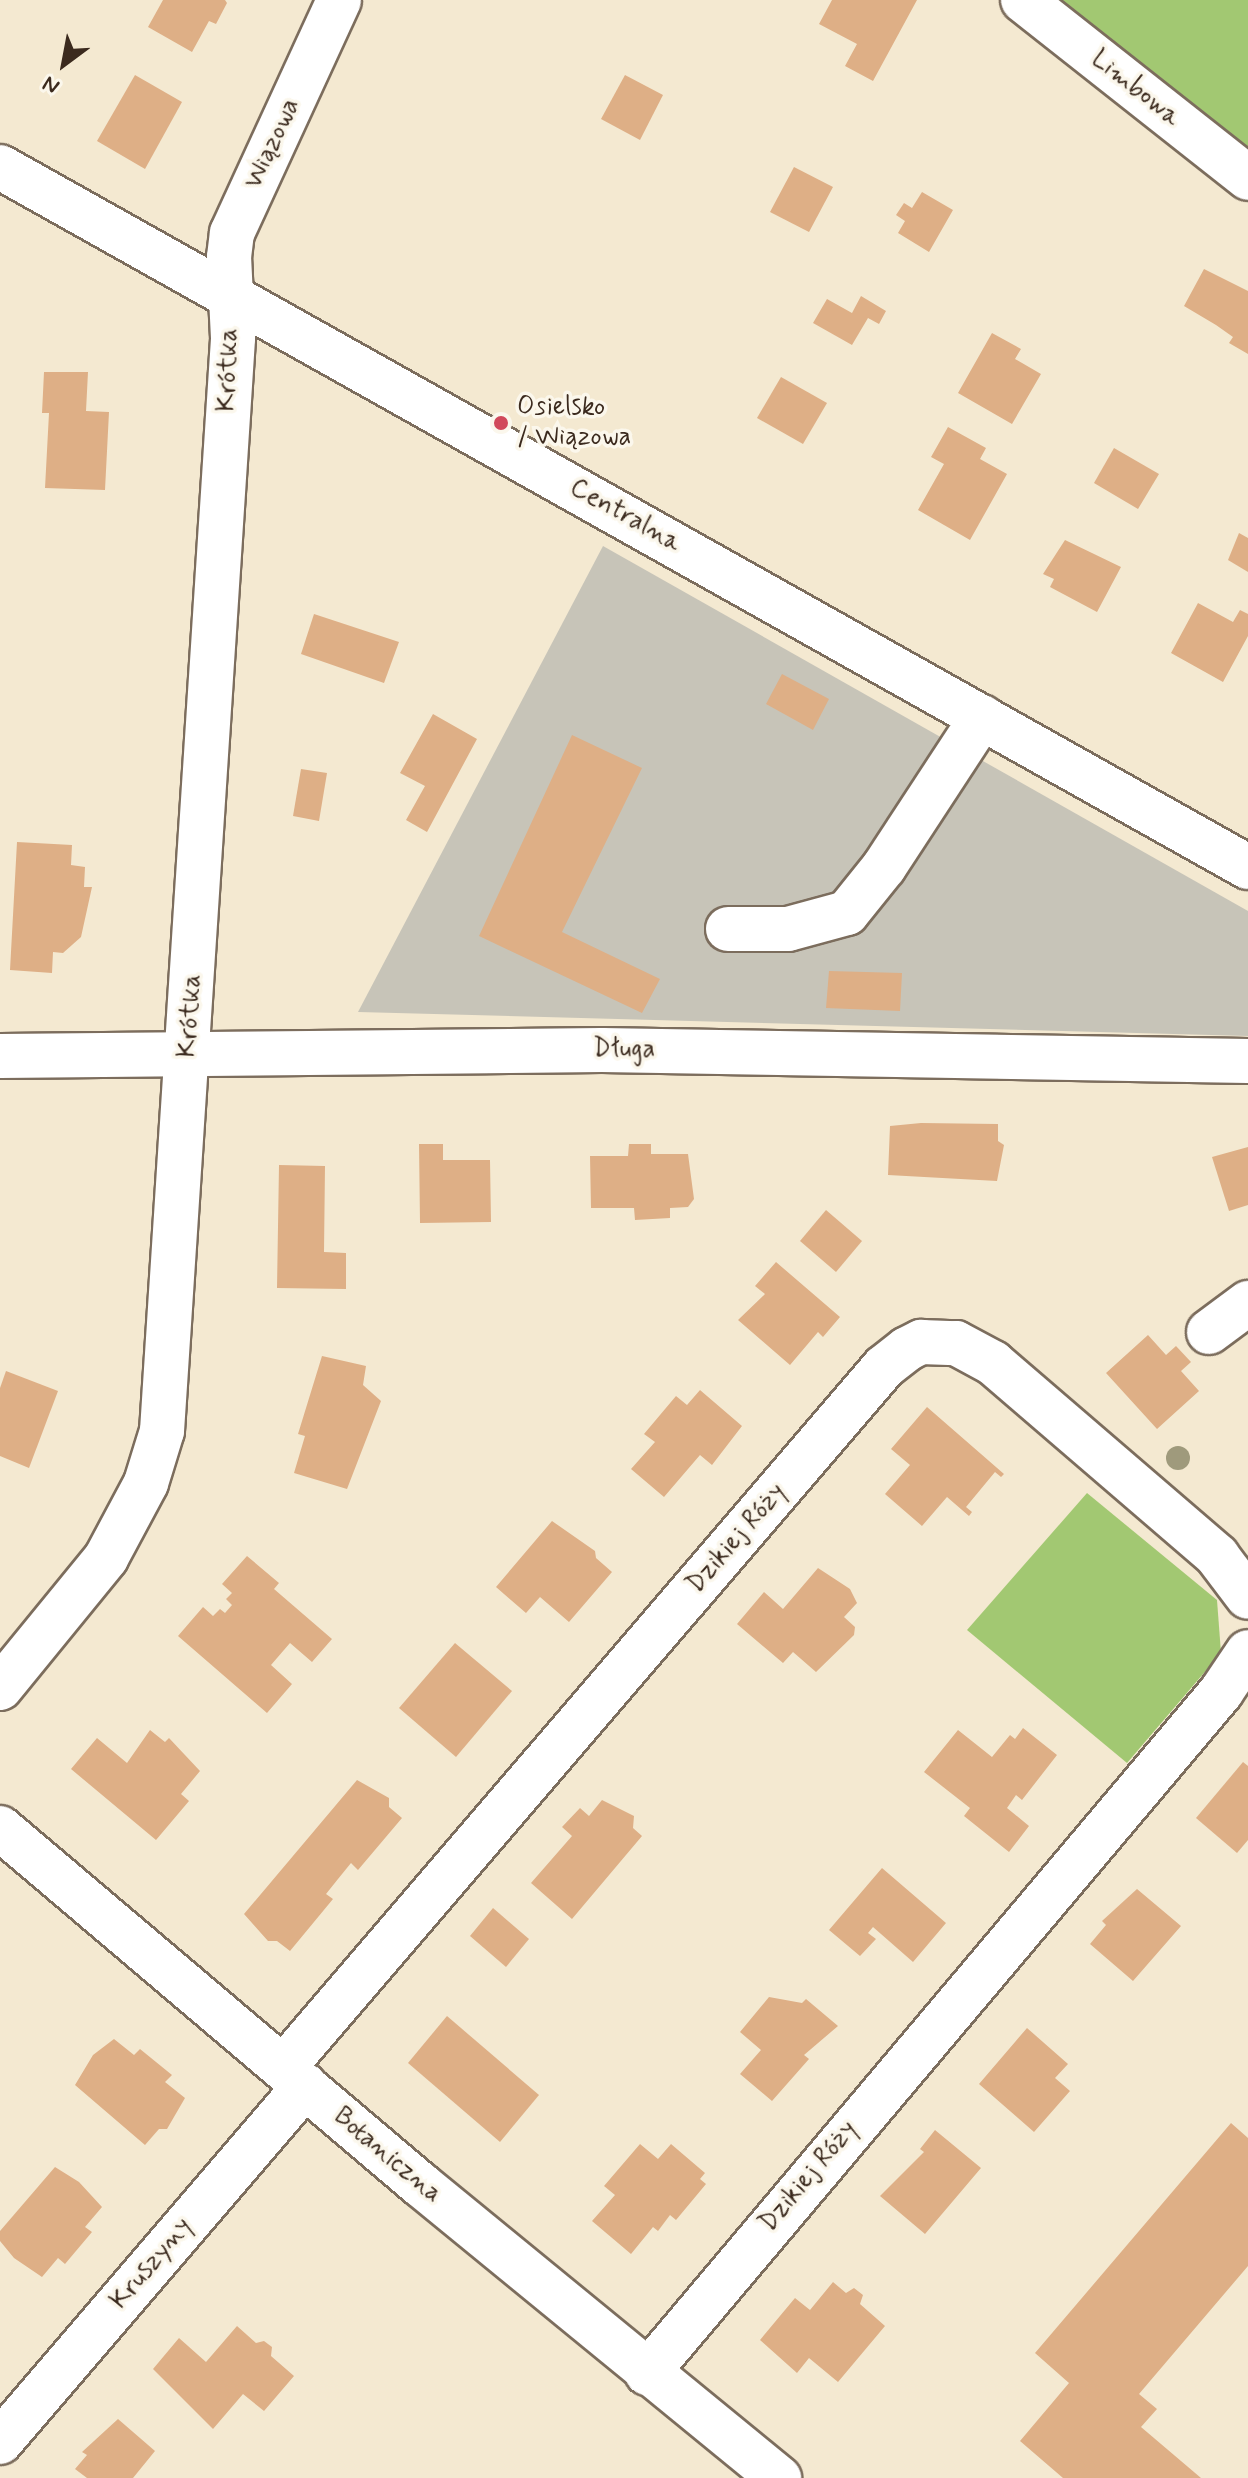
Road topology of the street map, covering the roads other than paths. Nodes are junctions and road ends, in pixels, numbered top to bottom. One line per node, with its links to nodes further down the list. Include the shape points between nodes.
1 (339, 0): 5 (street, Wiązowa, via 232,233)
2 (1023, 0): 4 (street, Limbowa)
3 (0, 167): 5 (street, Centralna)
4 (1248, 178)
5 (230, 294): 6 (street, Centralna); 9 (street, Krótka, via 233,338)
6 (982, 717): 7 (street, Centralna); 8 (street, via 884,867 847,913 788,929)
7 (1248, 867)
8 (728, 929)
9 (188, 1051): 10 (street, Długa); 11 (street, Długa, via 602,1050); 16 (street, Krótka, via 168,1402 155,1458 135,1508 106,1558)
10 (0, 1056)
11 (1248, 1061)
12 (1248, 1303): 13 (street)
13 (1209, 1332)
14 (1248, 1597): 18 (street, Dzikiej Róży, via 1217,1556 993,1363 956,1343 921,1342 907,1349 884,1367)
15 (1248, 1652): 19 (street, Dzikiej Róży, via 1221,1692)
16 (0, 1688)
17 (0, 1828): 18 (street, Botaniczna)
18 (294, 2077): 19 (street, Botaniczna); 20 (street, Kruszyny)
19 (647, 2373): 21 (street, Botaniczna)
20 (0, 2442)
21 (779, 2478)

